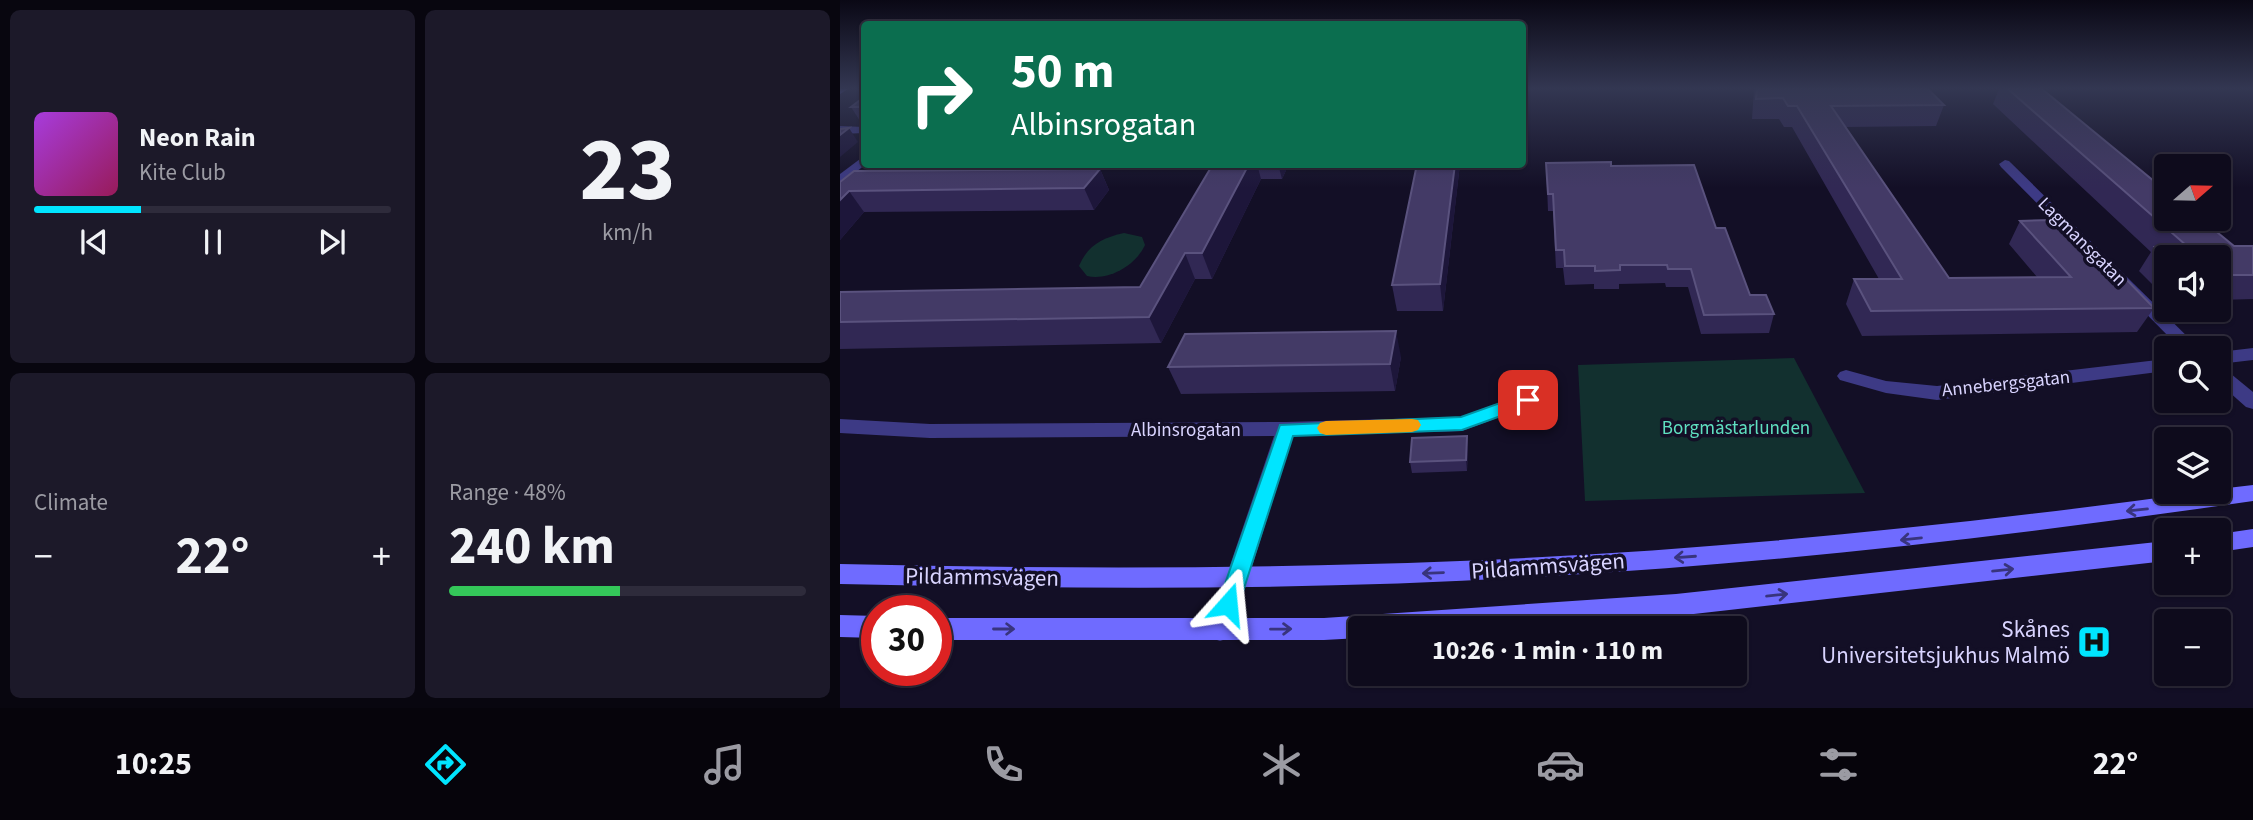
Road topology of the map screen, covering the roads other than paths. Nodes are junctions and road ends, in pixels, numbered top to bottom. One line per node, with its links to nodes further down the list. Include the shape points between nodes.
1 (861, 130): 2 (street)
2 (840, 131)
3 (861, 163): 5 (street)
4 (2005, 164): 6 (street, Lagmansgatan)
5 (840, 181)
6 (2178, 336)
7 (2253, 354): 8 (street)
8 (2231, 357)
9 (2154, 366): 10 (street, Annebergsgatan, via 1937,393)
10 (1846, 376)
11 (2231, 383): 13 (street)
12 (1528, 400): 15 (street, Albinsrogatan, via 1462,424)
13 (2253, 402)
14 (840, 426): 15 (street, Albinsrogatan, via 930,431)
15 (1286, 429): 21 (street)
16 (2253, 493): 21 (main road, Pildammsvägen, one-way to 21, via 1843,546 1466,572)
17 (2253, 538): 18 (main road)
18 (2231, 541)
19 (2154, 552): 25 (main road, one-way to 19, via 1324,629 1676,606)
20 (840, 574): 21 (main road, Pildammsvägen)
21 (1237, 578): 25 (street)
22 (840, 626): 23 (main road)
23 (861, 627)
24 (952, 629): 25 (main road, one-way to 25)
25 (1220, 630)

